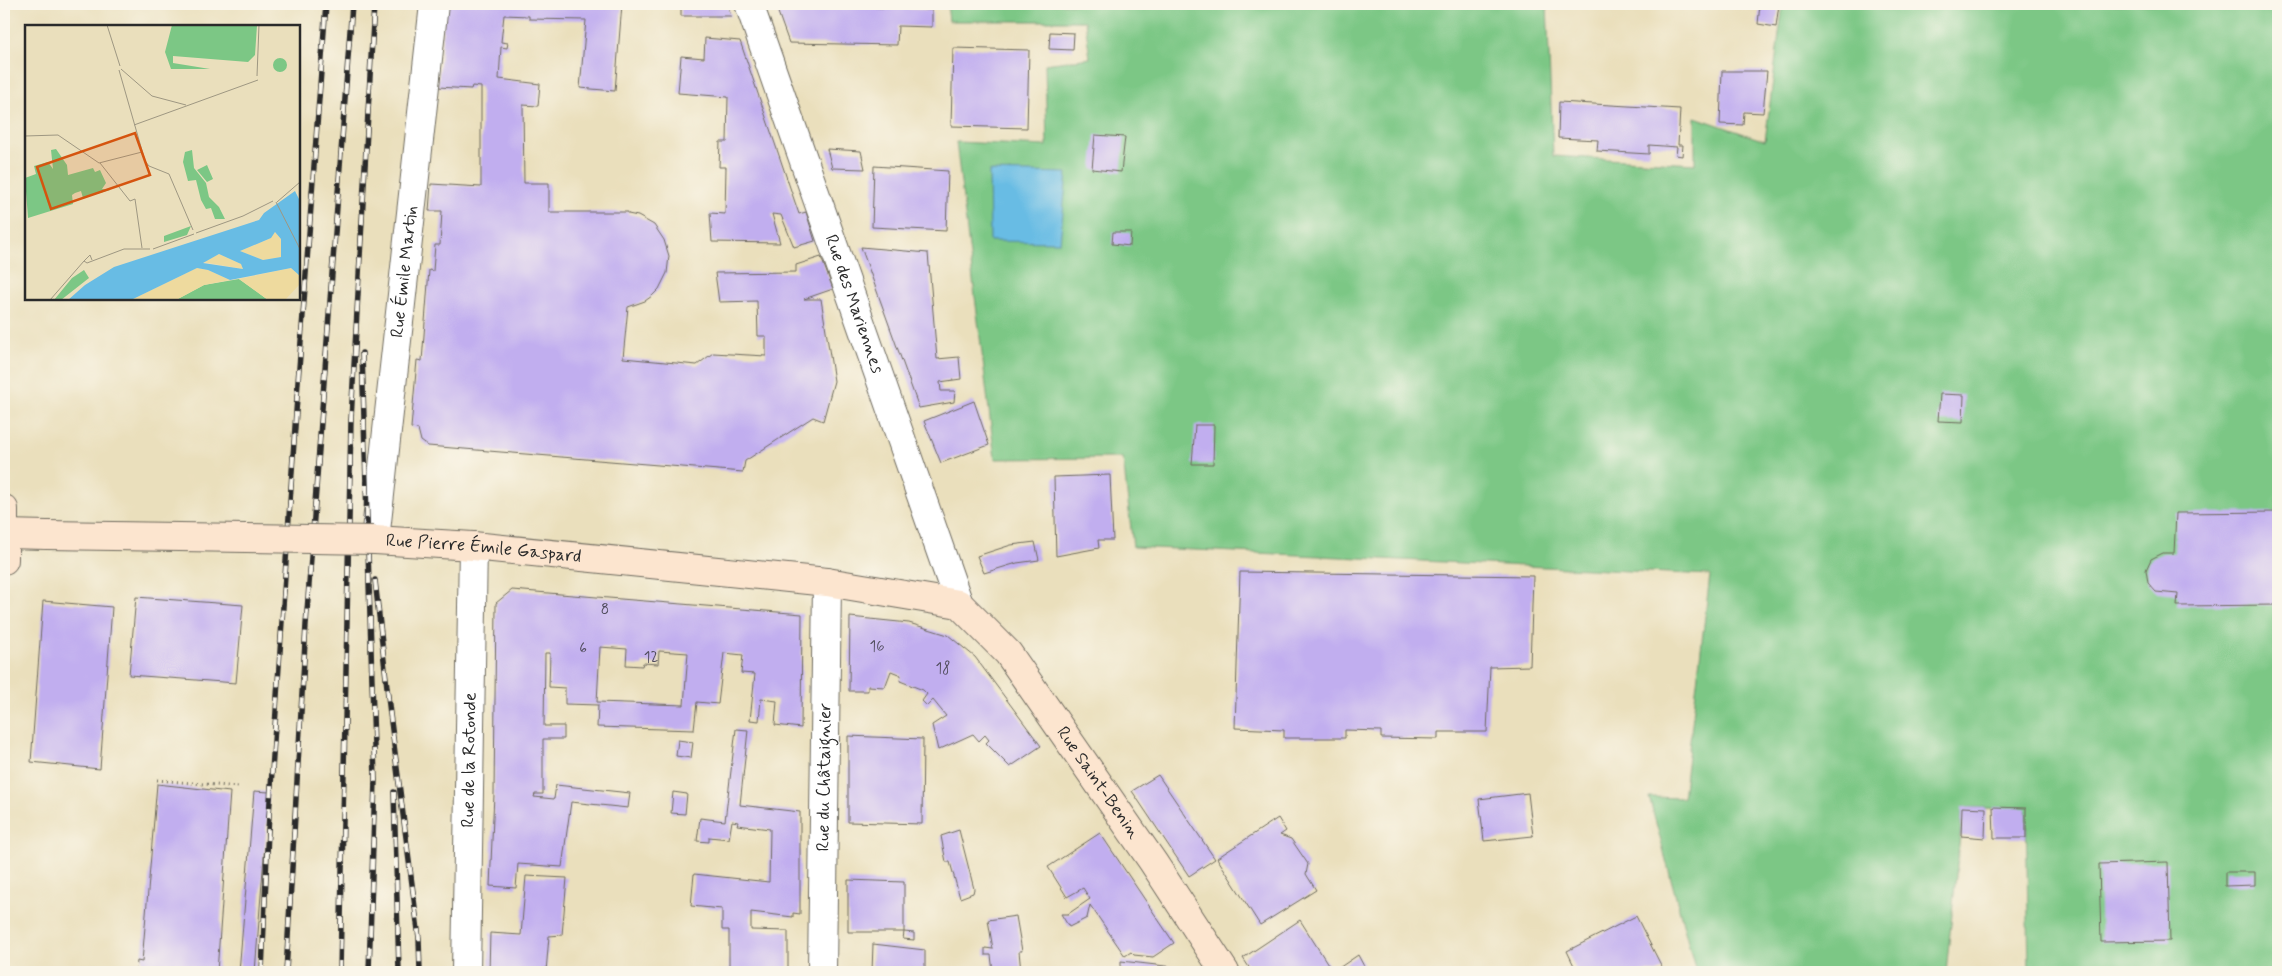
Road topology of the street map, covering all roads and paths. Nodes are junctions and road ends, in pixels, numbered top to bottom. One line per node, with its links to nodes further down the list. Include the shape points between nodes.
1 (434, 4): 4 (street, Rue Émile Martin)
2 (750, 4): 7 (street, Rue des Mariennes)
3 (4, 534): 4 (main road, Rue Pierre Émile Gaspard, bridge)
4 (375, 540): 5 (main road, Rue Pierre Émile Gaspard)
5 (473, 546): 6 (main road, Rue Pierre Émile Gaspard); 10 (street, Rue de la Rotonde)
6 (827, 582): 7 (main road, Rue Pierre Émile Gaspard); 11 (street, Rue du Châtaignier)
7 (959, 604): 12 (main road, Rue Saint-Benin, via 1008,653)
8 (157, 780): 9 (path)
9 (239, 787)
10 (466, 972)
11 (822, 972)
12 (1224, 972)

